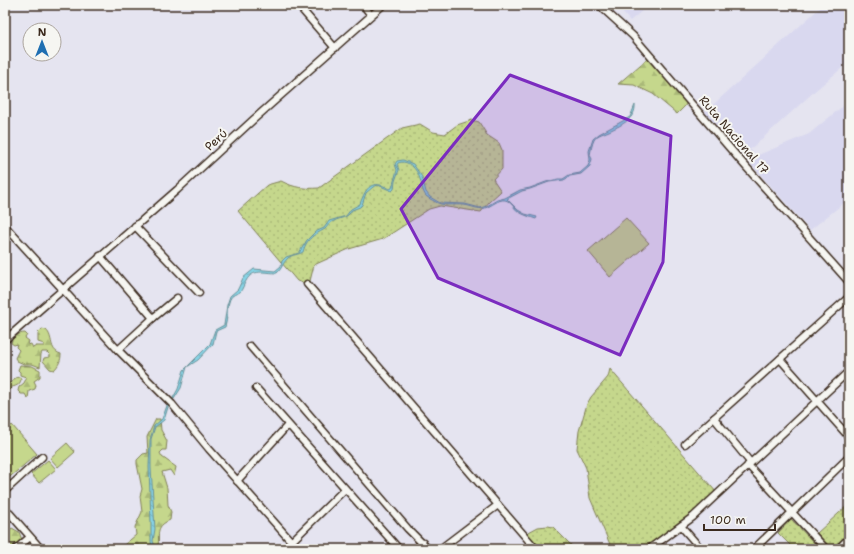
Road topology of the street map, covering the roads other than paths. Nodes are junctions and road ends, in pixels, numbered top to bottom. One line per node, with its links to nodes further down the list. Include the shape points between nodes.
1 (363, 5): 5 (street)
2 (383, 5): 5 (street, Perú)
3 (599, 5): 10 (street, Ruta Nacional 17, via 633,36)
4 (302, 6): 6 (street)
5 (371, 15): 6 (street, Perú)
6 (335, 48): 8 (street, Perú)
7 (5, 226): 12 (street)
8 (135, 226): 9 (street, Perú); 13 (street)
9 (100, 256): 12 (street, Perú); 16 (street)
10 (849, 282)
11 (307, 284): 34 (street)
12 (63, 290): 17 (street, Perú); 19 (street)
13 (199, 293)
14 (849, 297): 20 (street)
15 (177, 298): 16 (street)
16 (153, 318): 19 (street)
17 (5, 340)
18 (250, 346): 41 (street, via 408,529)
19 (118, 350): 31 (street, via 172,404)
20 (780, 359): 23 (street); 24 (street)
21 (849, 371): 23 (street)
22 (256, 388): 25 (street)
23 (817, 401): 26 (street); 30 (street)
24 (714, 418): 27 (street); 30 (street)
25 (288, 425): 31 (street); 32 (street)
26 (849, 437)
27 (685, 444)
28 (42, 457): 33 (street)
29 (849, 457): 36 (street)
30 (749, 464): 36 (street); 37 (street)
31 (237, 481): 40 (street)
32 (345, 489): 40 (street); 45 (street)
33 (5, 491)
34 (498, 504): 48 (street); 49 (street)
35 (5, 508): 38 (street)
36 (792, 512): 52 (street); 53 (street)
37 (681, 526): 50 (street); 51 (street)
38 (30, 537): 42 (street); 43 (street)
39 (849, 538): 54 (street)
40 (291, 542): 44 (street)
41 (423, 543): 46 (street); 47 (street)
42 (16, 549)
43 (41, 549)
44 (298, 549)
45 (399, 549)
46 (415, 549)
47 (428, 549)
48 (440, 549)
49 (536, 549)
50 (649, 549)
51 (702, 549)
52 (754, 549)
53 (826, 549)
54 (838, 549)

